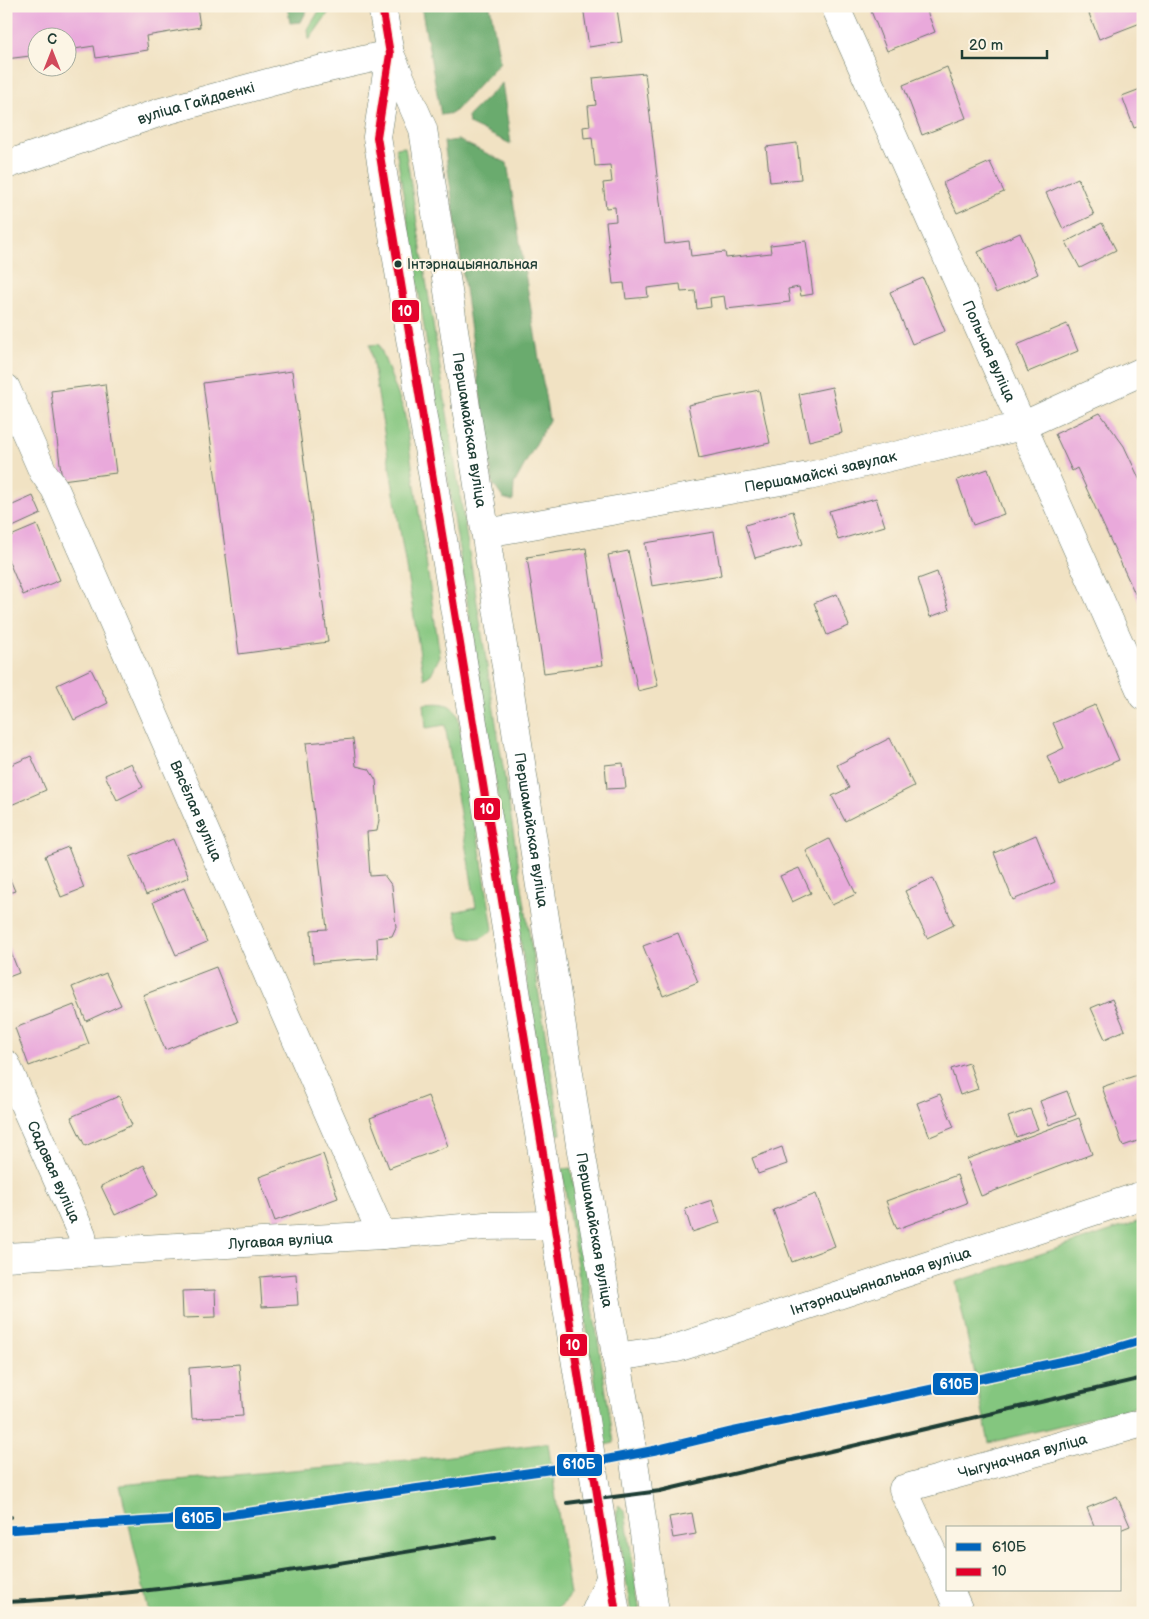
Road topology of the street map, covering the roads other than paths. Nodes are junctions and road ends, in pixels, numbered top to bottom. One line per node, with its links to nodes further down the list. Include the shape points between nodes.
1 (382, 6): 3 (street, Першамайская вуліца)
2 (835, 6): 7 (street, Польная вуліца)
3 (390, 54): 4 (street, вуліца Гайдаенкі, via 161,112); 8 (street, Першамайская вуліца, via 423,129); 12 (street, Першамайская вуліца, via 377,137)
4 (6, 165)
5 (1143, 372): 7 (street, Першамайскі завулак)
6 (6, 388): 13 (street, Вясёлая вуліца, via 43,472 55,489)
7 (1022, 426): 8 (street, Першамайскі завулак, via 809,476); 9 (street, Польная вуліца)
8 (486, 533): 16 (street, Першамайская вуліца, via 580,1151)
9 (1143, 696)
10 (6, 1064): 14 (street, Садовая вуліца, via 82,1234)
11 (1143, 1195): 16 (street, Інтэрнацыянальная вуліца, via 677,1348)
12 (554, 1225): 13 (street, Лугавая вуліца, via 485,1226); 18 (street, Першамайская вуліца)
13 (382, 1235): 14 (street, Лугавая вуліца)
14 (83, 1252): 15 (street, Лугавая вуліца)
15 (6, 1257)
16 (616, 1357): 23 (street, Першамайская вуліца)
17 (1143, 1423): 19 (street, Чыгуначная вуліца, via 903,1489)
18 (611, 1576): 21 (street); 22 (street, Першамайская вуліца)
19 (946, 1582)
20 (951, 1592): 24 (street)
21 (594, 1613)
22 (616, 1613)
23 (655, 1613)
24 (960, 1613)

